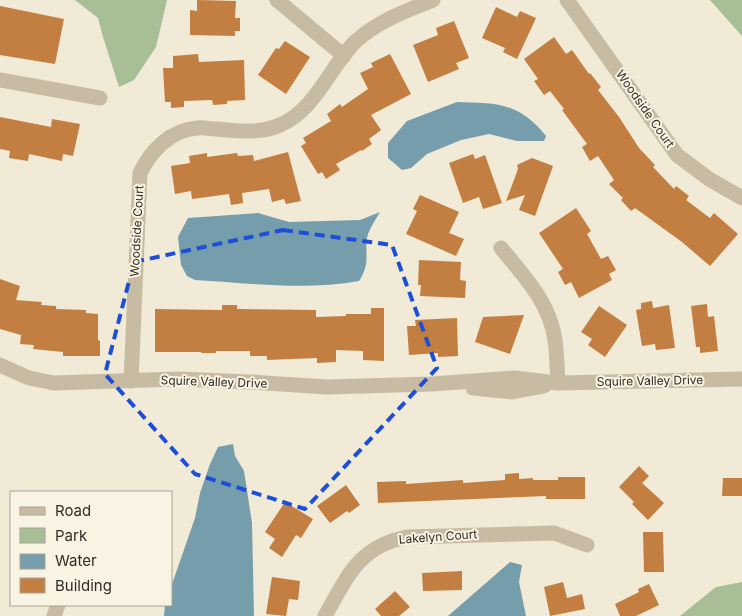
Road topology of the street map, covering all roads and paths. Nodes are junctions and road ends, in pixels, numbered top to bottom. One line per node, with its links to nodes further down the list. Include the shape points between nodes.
1 (277, 0): 4 (street)
2 (433, 0): 4 (street, Woodside Court, via 386,20 356,42)
3 (567, 0): 7 (street, Woodside Court, via 677,155)
4 (344, 56): 11 (street, Woodside Court, via 303,110 281,125 251,132 197,128 182,132 162,143 145,162 140,173 138,198)
5 (0, 80): 6 (street)
6 (100, 98)
7 (742, 198)
8 (501, 248): 12 (street, via 534,289 548,313 555,339)
9 (0, 366): 11 (street, Squire Valley Drive, via 29,378 54,383)
10 (742, 379): 12 (street, Squire Valley Drive)
11 (131, 381): 12 (street, Squire Valley Drive, via 187,380 327,387 514,378)
12 (558, 383)
13 (587, 545): 14 (street, Lakelyn Court, via 554,533 396,539 382,544 358,561)
14 (324, 616)

